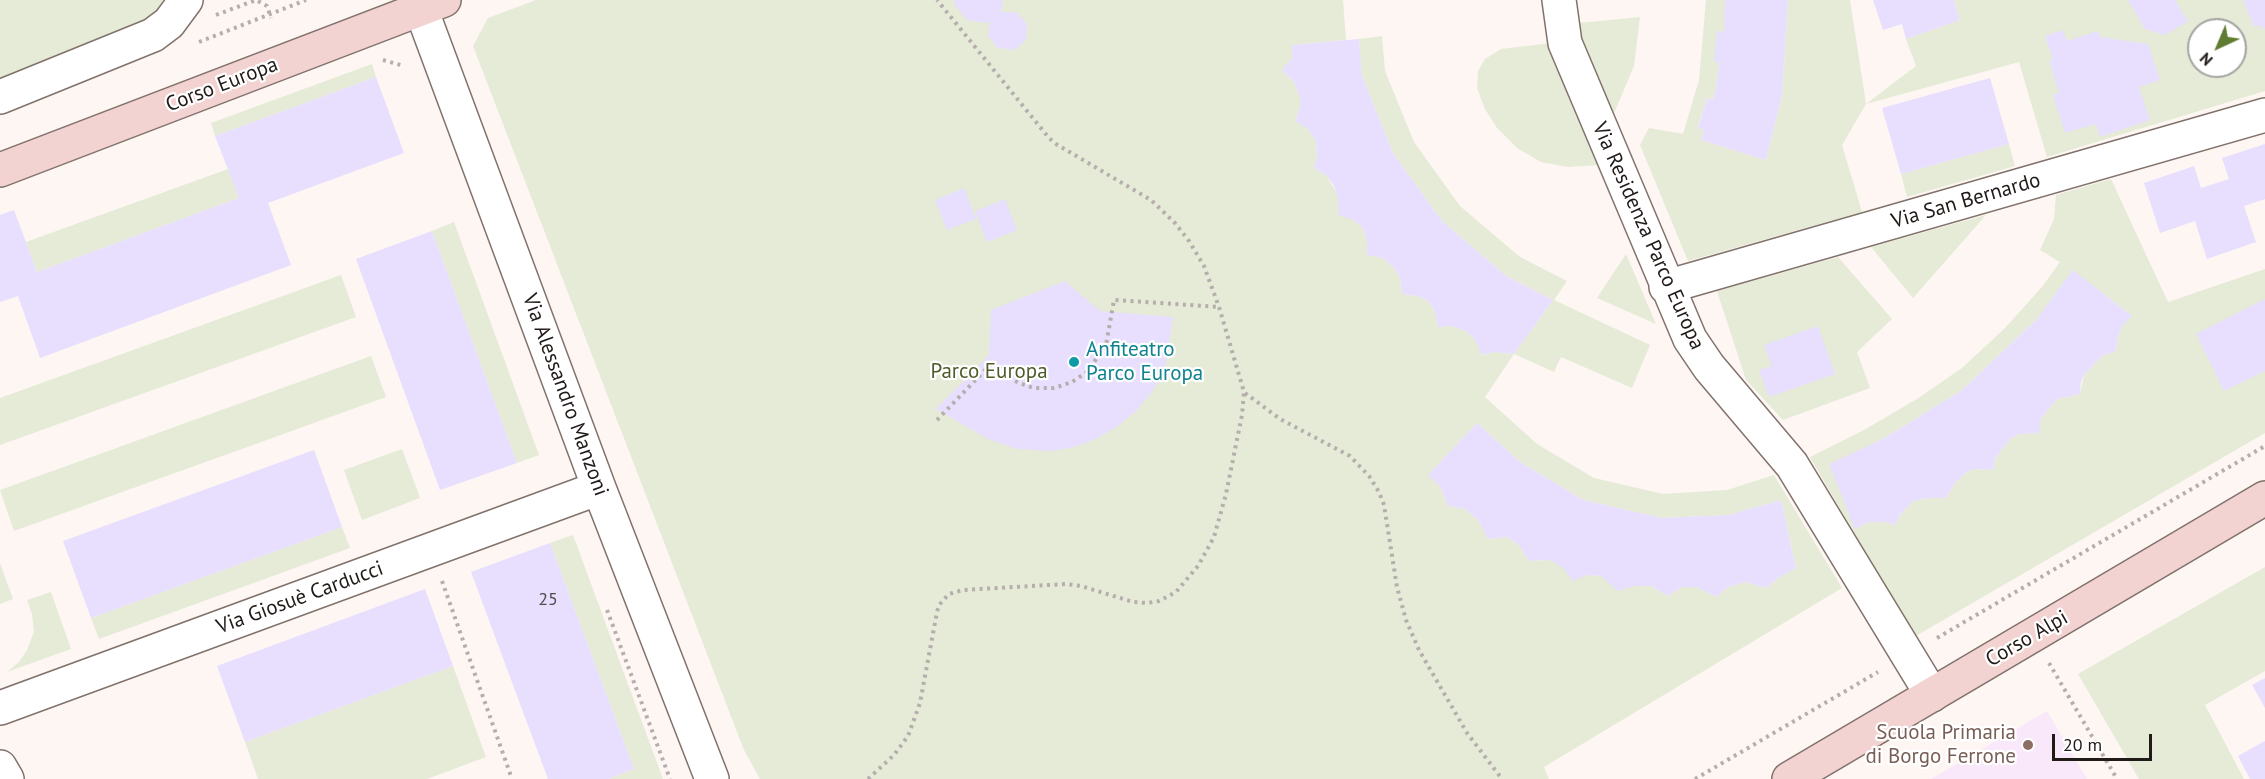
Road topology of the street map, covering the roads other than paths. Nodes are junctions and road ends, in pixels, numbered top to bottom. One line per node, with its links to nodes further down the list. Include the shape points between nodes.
1 (186, 0): 4 (street, via 169,23 153,35)
2 (1559, 0): 7 (street, Via Residenza Parco Europa, via 1565,43)
3 (433, 4): 6 (street, Corso Europa); 8 (street, Via Alessandro Manzoni)
4 (0, 97)
5 (2265, 115): 7 (street, Via San Bernardo)
6 (0, 170)
7 (1666, 287): 10 (street, Via Residenza Parco Europa, via 1698,353 1792,465)
8 (599, 488): 11 (street, Via Giosuè Carducci); 14 (street, Via Alessandro Manzoni)
9 (2265, 498): 10 (street, Corso Alpi)
10 (1932, 695): 15 (street, Corso Alpi)
11 (0, 708)
12 (0, 767): 13 (street)
13 (7, 779)
14 (712, 779)
15 (1789, 779)

